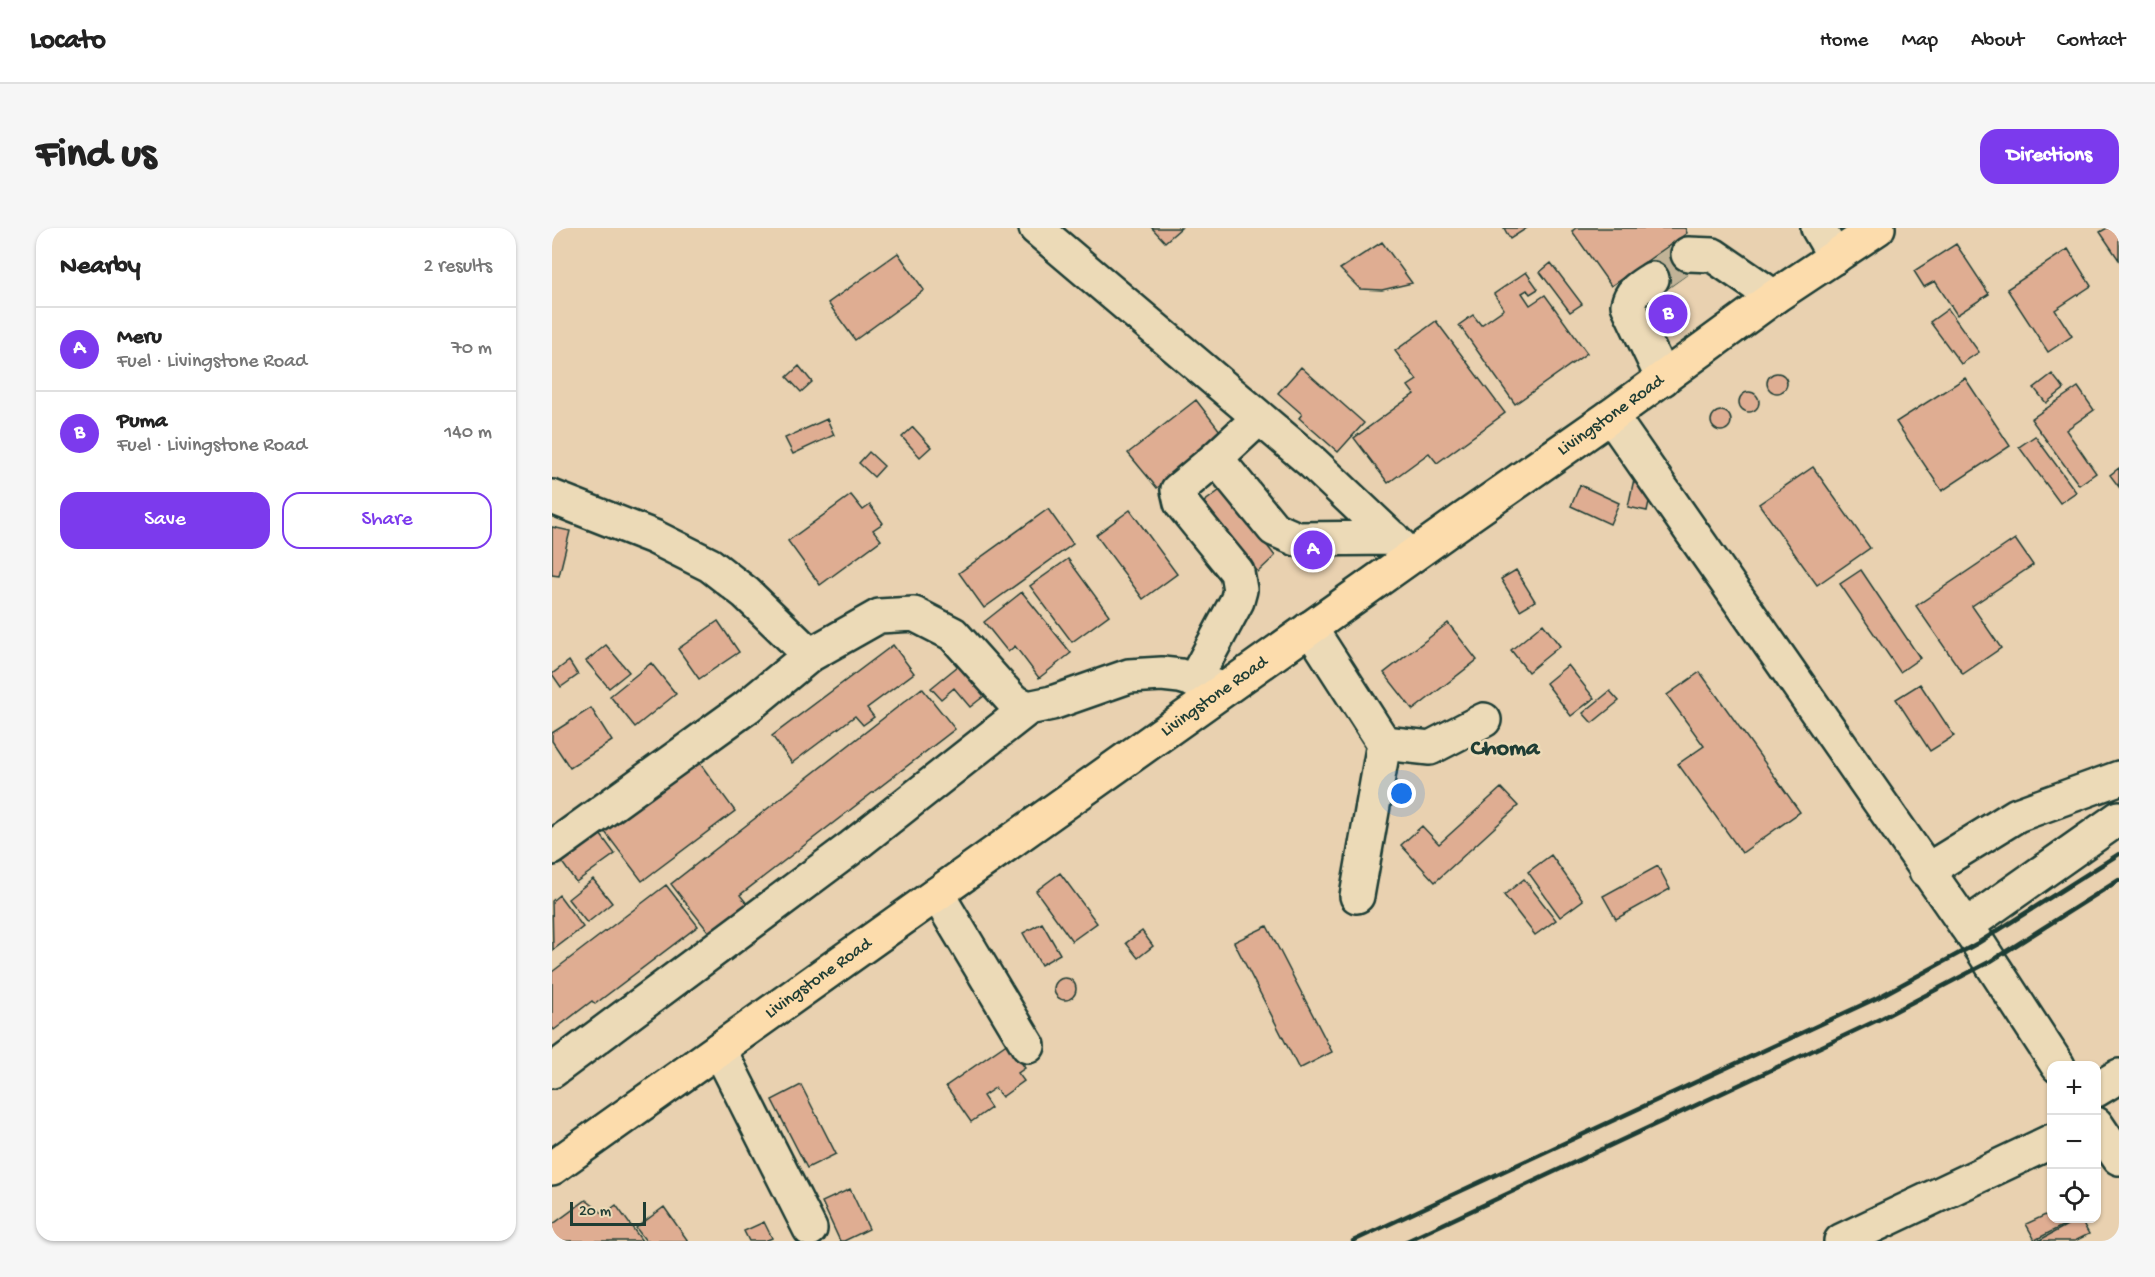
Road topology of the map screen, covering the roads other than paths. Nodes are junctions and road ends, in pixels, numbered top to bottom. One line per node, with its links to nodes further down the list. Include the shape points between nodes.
1 (1036, 228): 10 (street)
2 (1818, 228): 5 (street)
3 (1878, 228): 5 (highway, Livingstone Road)
4 (1688, 254): 7 (street, via 1713,255)
5 (1835, 257): 7 (highway, Livingstone Road)
6 (1652, 279): 8 (street, via 1636,289 1628,305)
7 (1774, 297): 8 (highway, Livingstone Road)
8 (1663, 379): 9 (highway, Livingstone Road)
9 (1611, 416): 13 (highway, Livingstone Road); 23 (street)
10 (1259, 418): 11 (street); 13 (street)
11 (1216, 458): 13 (street, via 1274,529 1284,534 1297,539); 16 (street, via 1178,490 1181,503 1237,572 1240,590)
12 (552, 497): 15 (street, via 654,537 710,565 746,593)
13 (1402, 547): 14 (highway, Livingstone Road)
14 (1310, 628): 16 (highway, Livingstone Road); 19 (street)
15 (810, 655): 17 (street, via 879,616 914,614 953,634 1013,701); 22 (street, via 747,707)
16 (1209, 685): 17 (street, via 1162,674 1129,676); 24 (highway, Livingstone Road)
17 (1028, 708): 30 (street, via 852,848)
18 (1484, 720): 19 (street, via 1430,748)
19 (1384, 743): 25 (street)
20 (2119, 778): 23 (street, via 2017,815)
21 (2119, 818): 26 (street)
22 (552, 848)
23 (1926, 871): 26 (street)
24 (937, 894): 27 (street); 28 (highway, Livingstone Road)
25 (1357, 896)
26 (1966, 926): 29 (street)
27 (1028, 1046)
28 (719, 1049): 36 (highway, Livingstone Road); 37 (street)
29 (2055, 1061)
30 (552, 1071)
31 (2119, 1076): 32 (street)
32 (2101, 1087)
33 (2101, 1130): 35 (street)
34 (2047, 1144): 38 (street)
35 (2119, 1158)
36 (552, 1168)
37 (810, 1229)
38 (1873, 1234): 39 (street)
39 (1841, 1241)

